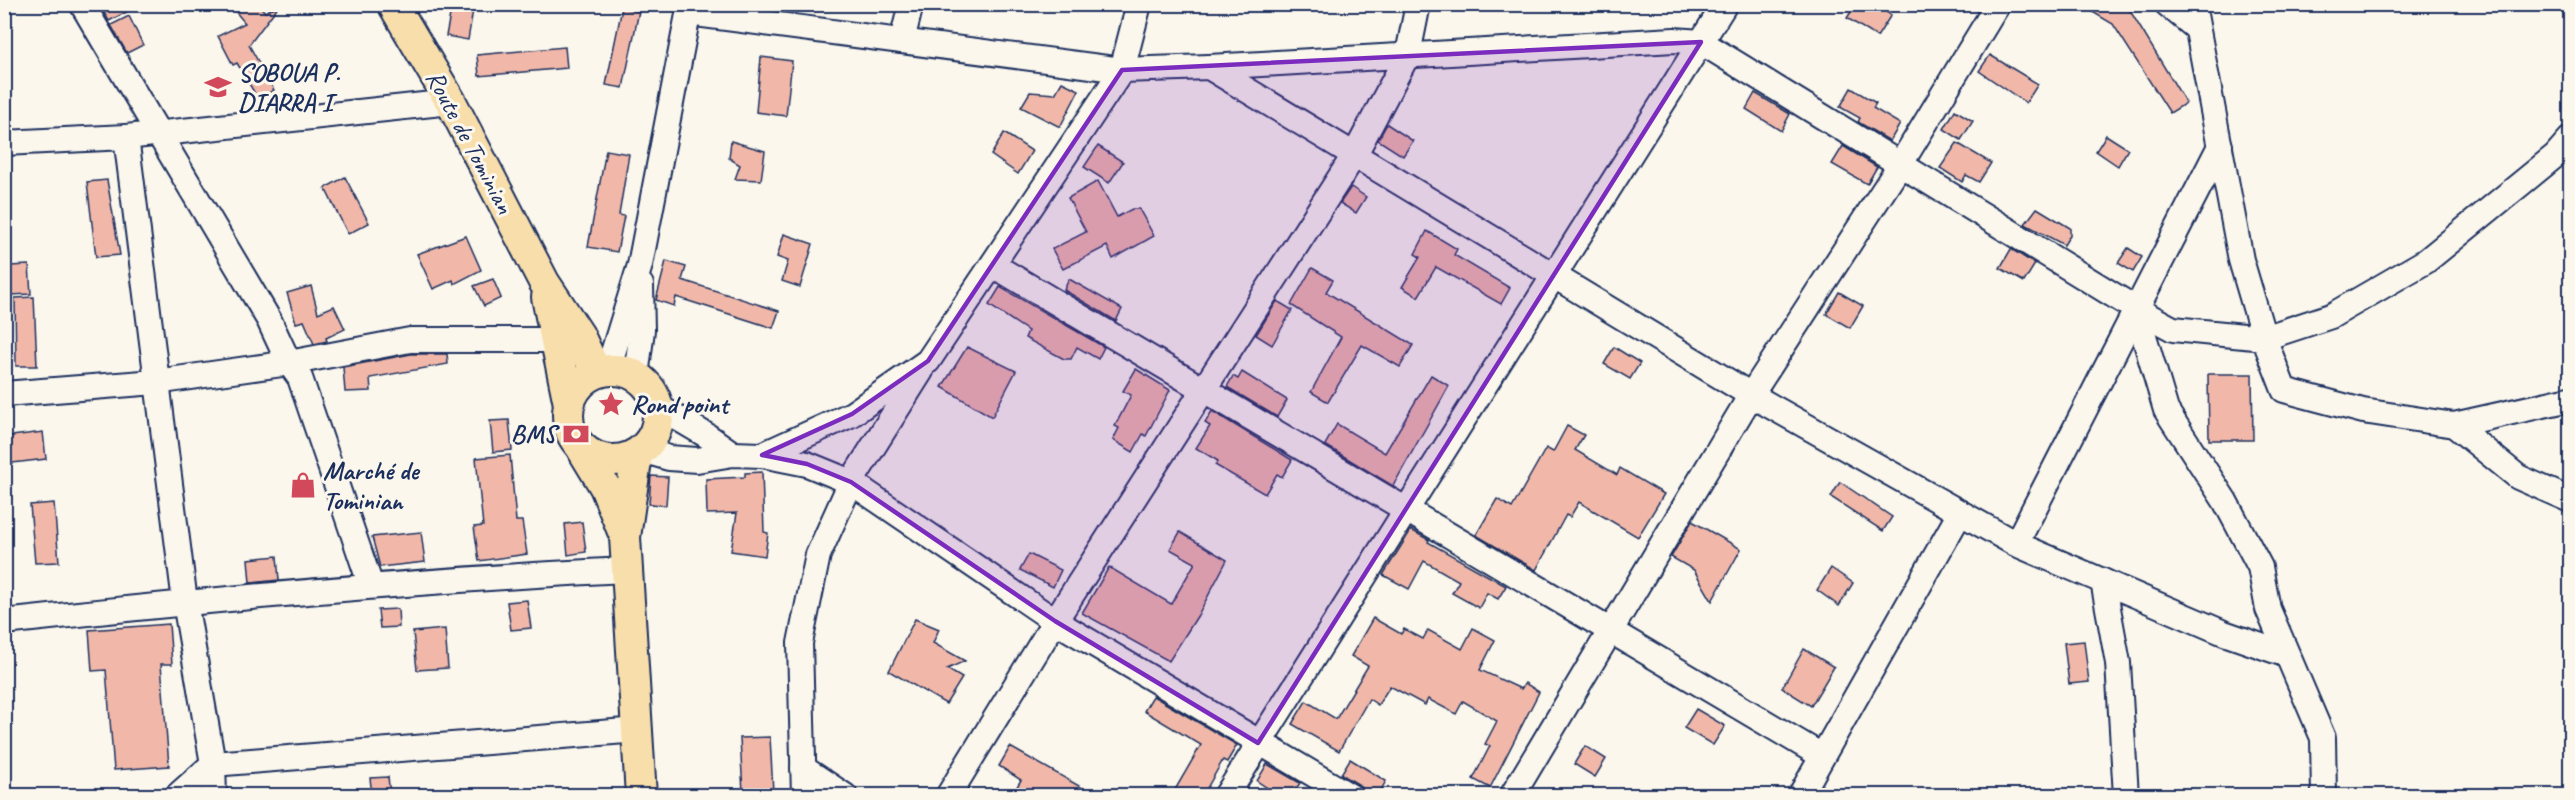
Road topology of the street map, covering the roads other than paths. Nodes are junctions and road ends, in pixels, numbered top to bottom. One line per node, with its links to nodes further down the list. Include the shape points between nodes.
1 (82, 4): 17 (street)
2 (393, 4): 16 (main road, Route de Tominian)
3 (911, 4): 11 (street)
4 (1139, 4): 15 (street)
5 (1418, 4): 13 (street)
6 (1725, 4): 12 (street)
7 (1998, 4): 23 (street)
8 (2167, 4): 10 (street)
9 (689, 9): 11 (street); 32 (street, via 640,265)
10 (2194, 16): 21 (street)
11 (902, 41): 15 (street)
12 (1701, 42): 13 (street, via 1674,40); 23 (street); 25 (street)
13 (1408, 54): 14 (street); 22 (street)
14 (1209, 67): 15 (street); 22 (street)
15 (1122, 70): 24 (street)
16 (451, 102): 17 (street); 26 (main road, Route de Tominian)
17 (159, 133): 18 (street); 31 (street, via 269,320)
18 (126, 137): 20 (street); 33 (street)
19 (2571, 139): 28 (street, via 2426,261 2331,316)
20 (4, 143)
21 (2220, 146): 27 (street); 28 (street, via 2241,260)
22 (1355, 154): 25 (street); 34 (street)
23 (1900, 165): 27 (street); 36 (street)
24 (993, 265): 30 (street); 34 (street)
25 (1555, 277): 36 (street); 47 (street)
26 (544, 282): 29 (main road); 32 (main road, via 579,335)
27 (2136, 309): 28 (street, via 2173,328); 50 (street); 58 (street, via 2166,410 2225,501 2260,567 2268,609)
28 (2264, 338): 40 (street, via 2284,390 2363,411)
29 (556, 339): 31 (street, via 410,340); 38 (main road)
30 (928, 361): 44 (street, via 852,414); 45 (street)
31 (289, 363): 33 (street); 53 (street, via 300,378)
32 (614, 373): 38 (main road, via 578,386); 39 (main road, via 653,394)
33 (156, 382): 35 (street); 54 (street)
34 (1204, 388): 47 (street); 55 (street)
35 (4, 394)
36 (1751, 395): 48 (street); 57 (street)
37 (2571, 399): 40 (street)
38 (569, 404): 41 (main road, via 570,432)
39 (657, 406): 42 (main road, via 654,435); 43 (street)
40 (2454, 425): 46 (street, via 2518,477)
41 (582, 448): 42 (main road, via 608,461 627,459); 49 (main road, via 605,487)
42 (640, 452): 43 (street, via 697,460); 49 (main road)
43 (733, 454): 44 (street)
44 (762, 454): 45 (street, via 807,464)
45 (851, 482): 55 (street); 63 (street, via 818,555 800,644)
46 (2571, 500)
47 (1407, 510): 57 (street); 60 (street)
48 (1960, 513): 50 (street); 61 (street)
49 (625, 537): 51 (main road)
50 (2016, 544): 52 (street)
51 (627, 570): 53 (street); 59 (main road)
52 (2103, 581): 58 (street, via 2224,633); 74 (street, via 2118,663)
53 (372, 586): 54 (street)
54 (185, 602): 56 (street); 62 (street)
55 (1055, 621): 60 (street); 69 (street)
56 (4, 622)
57 (1611, 630): 61 (street); 72 (street)
58 (2287, 655): 75 (street, via 2323,738)
59 (638, 730): 62 (street); 66 (main road)
60 (1258, 743): 70 (street); 71 (street)
61 (1822, 756): 73 (street)
62 (213, 764): 64 (street); 65 (street)
63 (803, 768): 67 (street); 68 (street)
64 (177, 795)
65 (214, 795)
66 (641, 795)
67 (804, 795)
68 (845, 795)
69 (948, 795)
70 (1226, 795)
71 (1350, 795)
72 (1512, 795)
73 (1800, 795)
74 (2126, 795)
75 (2324, 795)

